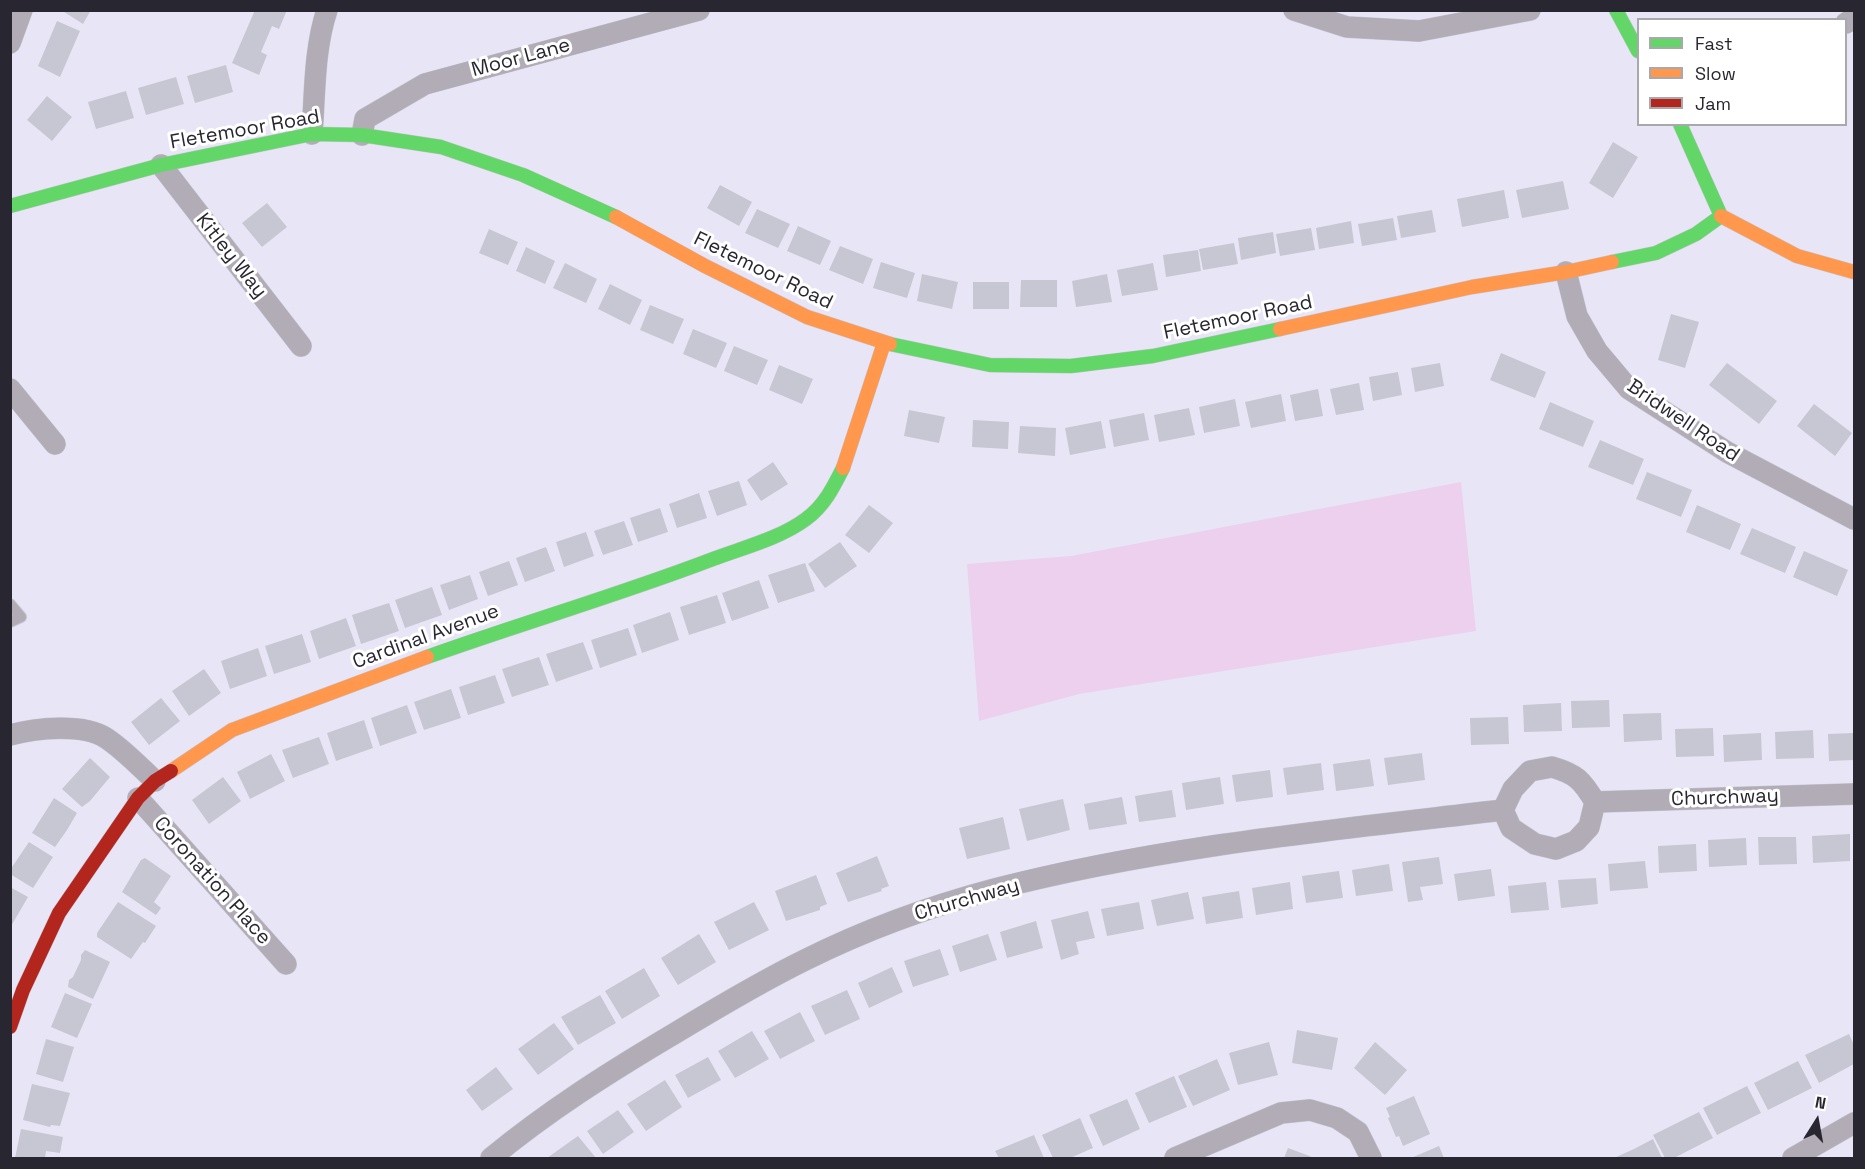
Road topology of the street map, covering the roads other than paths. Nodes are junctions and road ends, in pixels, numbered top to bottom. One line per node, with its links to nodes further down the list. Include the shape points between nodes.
1 (22, 10): 7 (street)
2 (327, 10): 10 (street, via 315,77)
3 (699, 10): 11 (street, Moor Lane, via 425,84 366,119)
4 (1294, 10): 5 (street, via 1347,27 1419,31)
5 (1530, 10)
6 (1616, 10): 8 (street)
7 (10, 43)
8 (1637, 49)
9 (1681, 126): 14 (street)
10 (312, 134): 11 (street, Fletemoor Road); 12 (street, Fletemoor Road)
11 (362, 135): 17 (street, Fletemoor Road, via 441,147 523,175 612,215 807,317)
12 (161, 165): 13 (street, Fletemoor Road); 18 (street, Kitley Way)
13 (10, 206)
14 (1720, 216): 15 (street, Fletemoor Road, via 1696,234 1656,253); 16 (street, via 1797,256)
15 (1566, 272): 17 (street, Fletemoor Road, via 1472,287 1153,357 1071,366 990,365); 21 (street, Bridwell Road, via 1578,316 1597,351 1629,389 1727,452)
16 (1854, 272)
17 (884, 343): 25 (street, Cardinal Avenue, via 847,460 828,498 805,520 774,536 648,584 502,630 232,730)
18 (301, 346)
19 (10, 388): 20 (street)
20 (55, 444)
21 (1854, 519)
22 (10, 604): 23 (lane, via 21,617)
23 (10, 622)
24 (10, 735): 25 (street, via 90,730)
25 (155, 781): 27 (street, Cardinal Avenue)
26 (1854, 794): 28 (street, Churchway)
27 (138, 798): 30 (street, Coronation Place); 31 (street, Cardinal Avenue, via 59,913)
28 (1595, 802): 29 (street, via 1571,772 1552,766 1530,771 1513,789); 29 (street, via 1589,827 1576,841 1556,849 1534,844 1511,828)
29 (1503, 810): 33 (street, Churchway, via 1296,834 1110,863 994,890 899,920 805,960 696,1021 603,1076 530,1125)
30 (286, 964)
31 (10, 1027)
32 (1854, 1123): 36 (street)
33 (491, 1158)
34 (1175, 1158): 35 (street, via 1281,1113 1310,1110 1337,1118 1358,1132)
35 (1371, 1158)
36 (1793, 1158)

